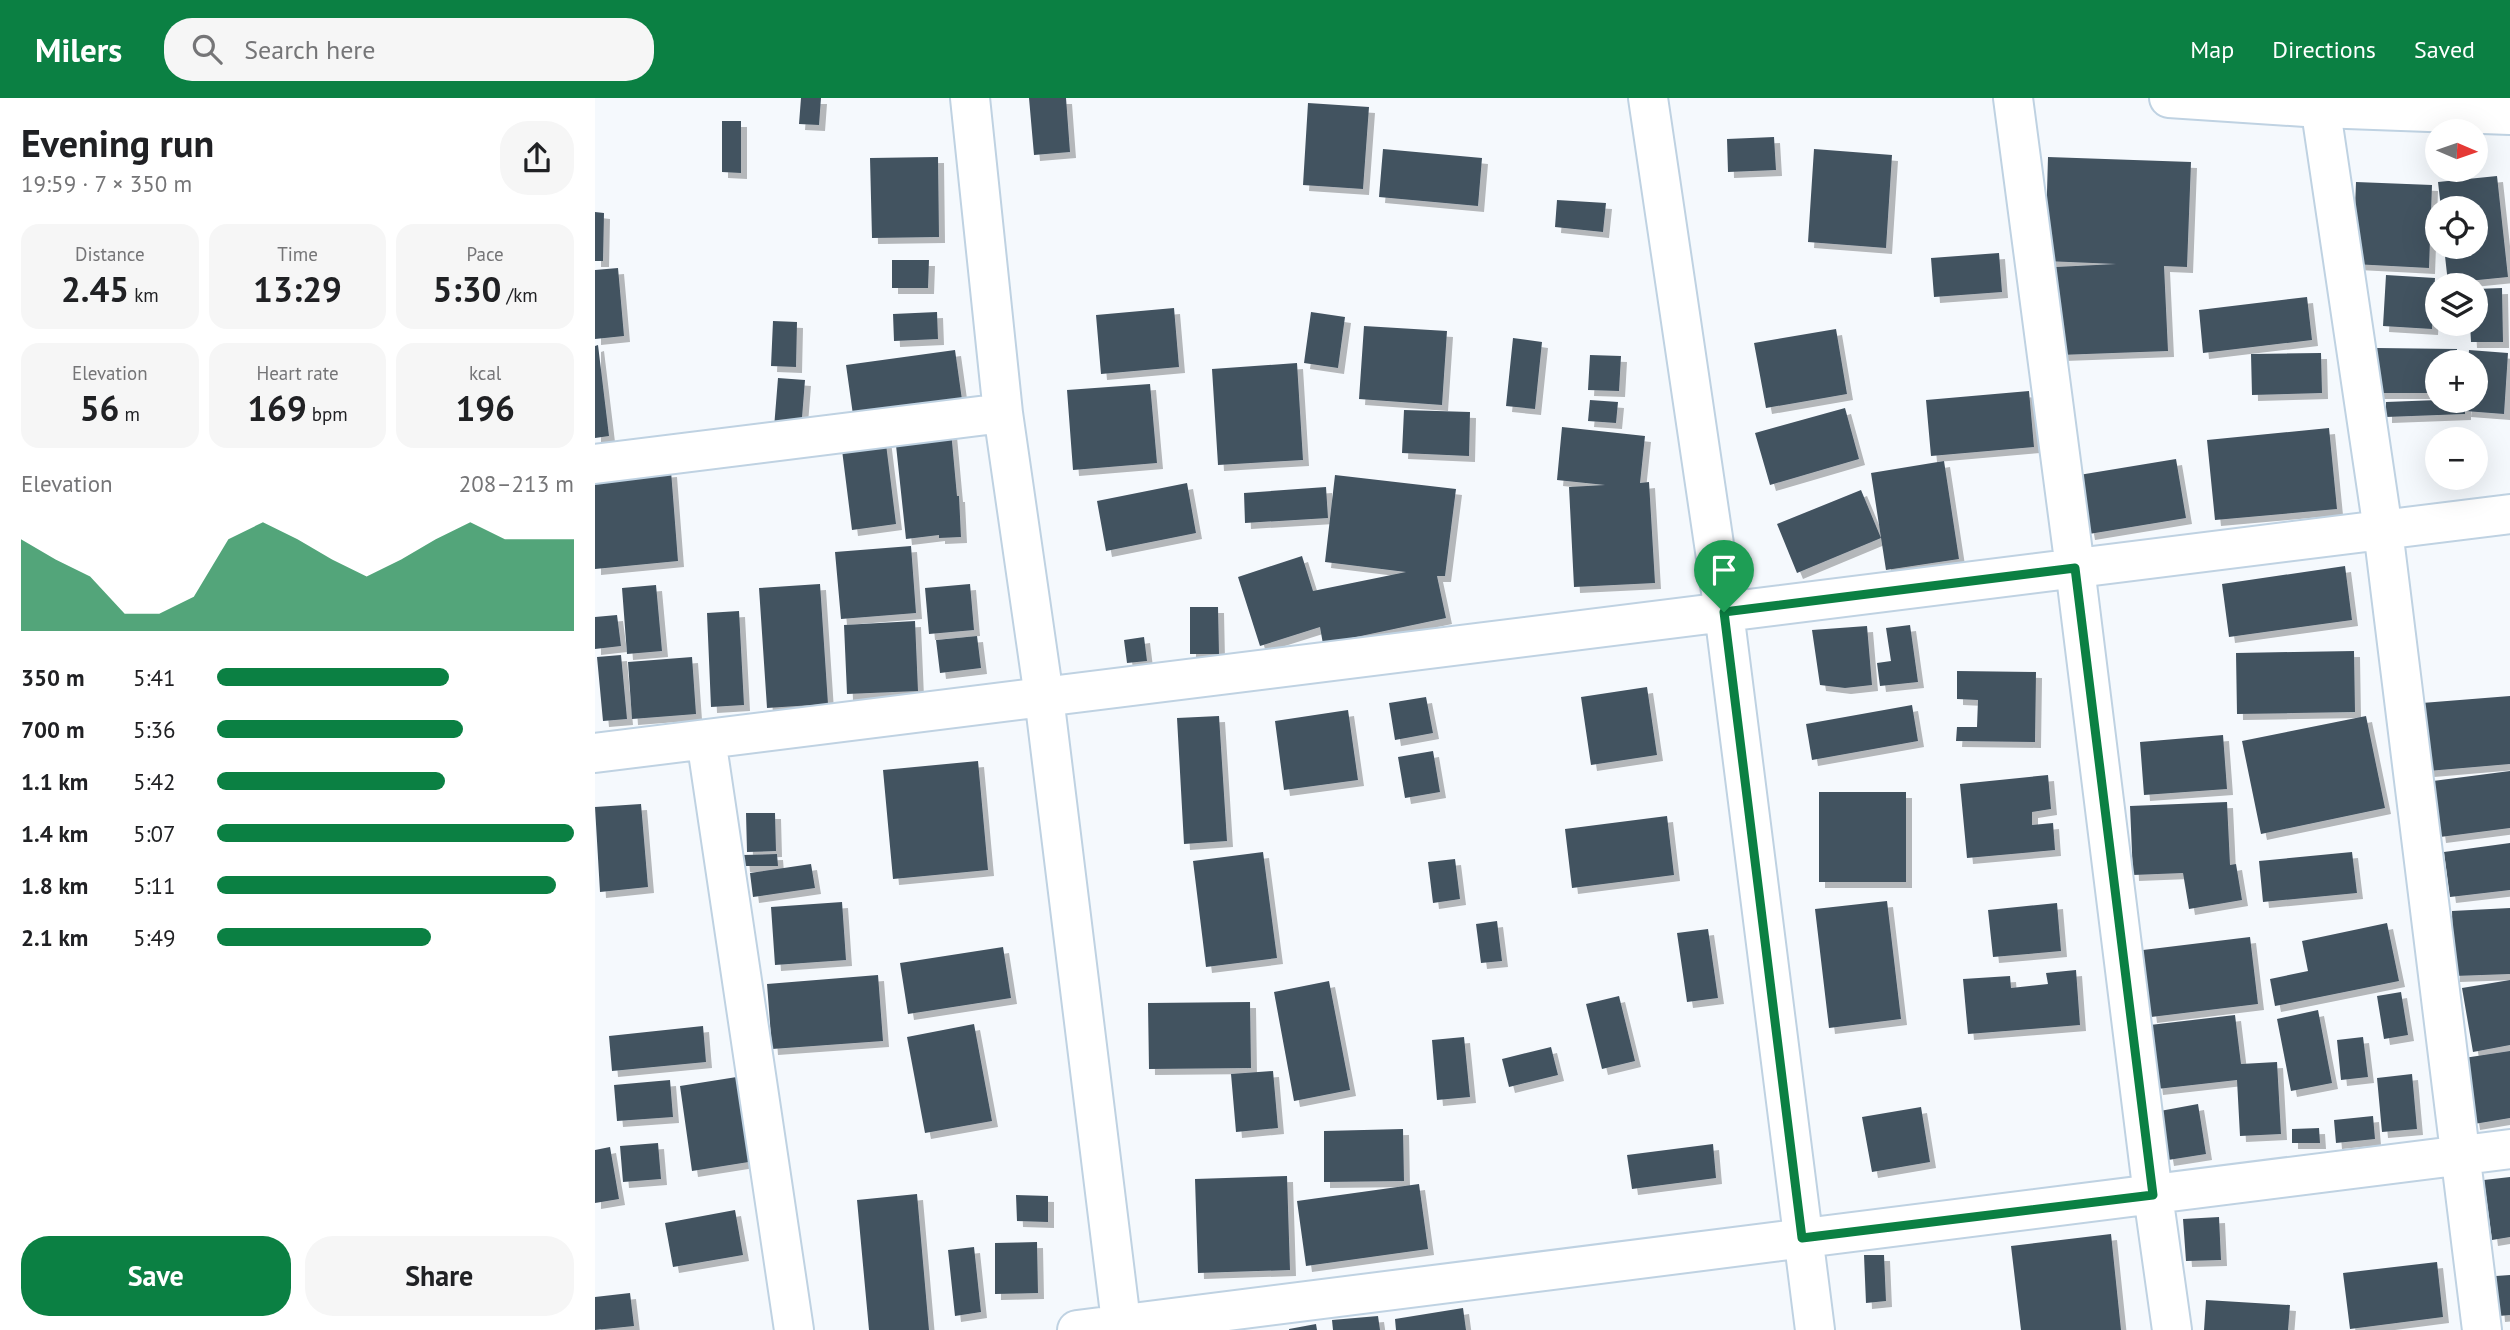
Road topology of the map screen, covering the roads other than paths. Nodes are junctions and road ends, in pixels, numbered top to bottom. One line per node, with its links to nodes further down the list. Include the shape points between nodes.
1 (970, 98): 7 (street)
2 (1648, 98): 12 (street)
3 (2013, 98): 11 (street)
4 (2169, 98): 5 (street)
5 (2320, 103): 6 (street); 10 (street)
6 (2510, 115)
7 (1003, 414): 8 (street); 13 (street)
8 (595, 464)
9 (2510, 514): 10 (street)
10 (2383, 530): 11 (street); 17 (street)
11 (2075, 568): 12 (street); 18 (street)
12 (1724, 612): 13 (street); 19 (street)
13 (1044, 697): 14 (street); 20 (street)
14 (706, 739): 15 (street); 21 (street)
15 (595, 753)
16 (2510, 1149): 17 (street)
17 (2461, 1156): 18 (street); 25 (street)
18 (2153, 1195): 19 (street); 24 (street)
19 (1802, 1238): 20 (street); 23 (street)
20 (1121, 1327): 22 (street)
21 (794, 1330)
22 (1077, 1330)
23 (1815, 1330)
24 (2172, 1330)
25 (2482, 1330)

